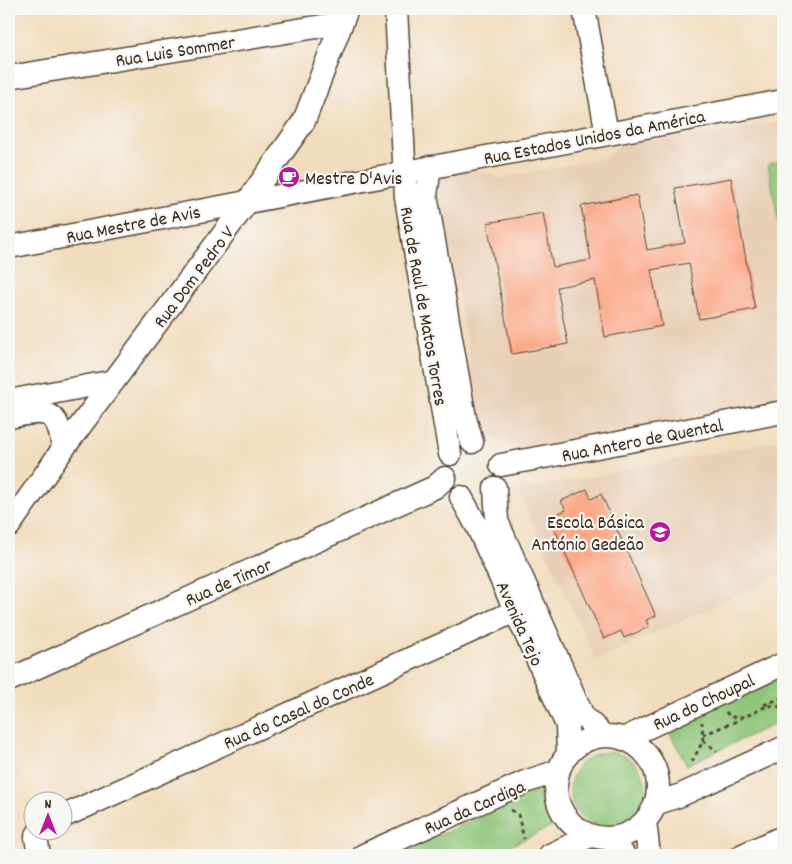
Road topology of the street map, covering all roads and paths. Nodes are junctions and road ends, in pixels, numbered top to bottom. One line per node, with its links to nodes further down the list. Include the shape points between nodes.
1 (396, 9): 8 (street, Rua de Raul de Matos Torres)
2 (584, 9): 6 (street)
3 (344, 16): 4 (street, Rua Luis Sommer); 9 (street, Rua Dom Pedro V, via 304,121)
4 (9, 77)
5 (783, 100): 6 (street, Rua Estados Unidos da América)
6 (607, 134): 7 (street, Rua Estados Unidos da América)
7 (430, 167): 8 (street, Rua Estados Unidos da América); 15 (street, Rua de Raul de Matos Torres, via 426,195)
8 (405, 172): 9 (street, Rua Mestre de Avis); 17 (street, Rua de Raul de Matos Torres, via 406,198)
9 (248, 201): 10 (street, Rua Mestre de Avis); 11 (street, Rua Dom Pedro V)
10 (9, 246)
11 (114, 381): 12 (street); 16 (street, Rua Dom Pedro V)
12 (9, 401)
13 (783, 412): 18 (street, Rua Antero de Quental)
14 (9, 417): 16 (street, via 37,412 52,416 61,428)
15 (472, 442): 17 (street); 18 (street, via 485,445 495,453)
16 (63, 449): 22 (street, Rua Dom Pedro V)
17 (450, 454): 19 (street, via 445,465)
18 (500, 465): 20 (street, via 500,477)
19 (445, 478): 21 (street); 25 (street, Rua de Timor, via 435,488)
20 (495, 488): 21 (street, via 486,496 473,500); 23 (street, Avenida Tejo, via 498,521)
21 (461, 497): 23 (street, Avenida Tejo)
22 (9, 526)
23 (524, 607): 33 (street, Avenida Tejo, via 583,716); 37 (street, Avenida Tejo, via 567,725); 40 (street, Rua do Casal do Conde)
24 (783, 664): 33 (street, Rua do Choupal)
25 (9, 680)
26 (783, 697): 27 (path)
27 (761, 707): 28 (path); 30 (path)
28 (783, 708)
29 (725, 710): 30 (path, via 730,718)
30 (746, 717): 32 (path)
31 (702, 719): 32 (path)
32 (703, 735): 34 (path)
33 (614, 737): 37 (street, via 584,741); 41 (street, via 641,749 653,765 658,784)
34 (703, 741): 36 (path); 38 (path)
35 (783, 748): 41 (street, via 681,795)
36 (717, 751)
37 (563, 762): 44 (street, via 555,790 560,810 572,825); 45 (street, Rua da Cardiga)
38 (692, 762)
39 (504, 805): 43 (path, via 518,814)
40 (72, 812)
41 (650, 813): 44 (street, via 629,833); 47 (street)
42 (783, 837): 48 (street)
43 (524, 839)
44 (608, 843): 46 (street)
45 (364, 855)
46 (550, 855)
47 (649, 855)
48 (743, 855)

